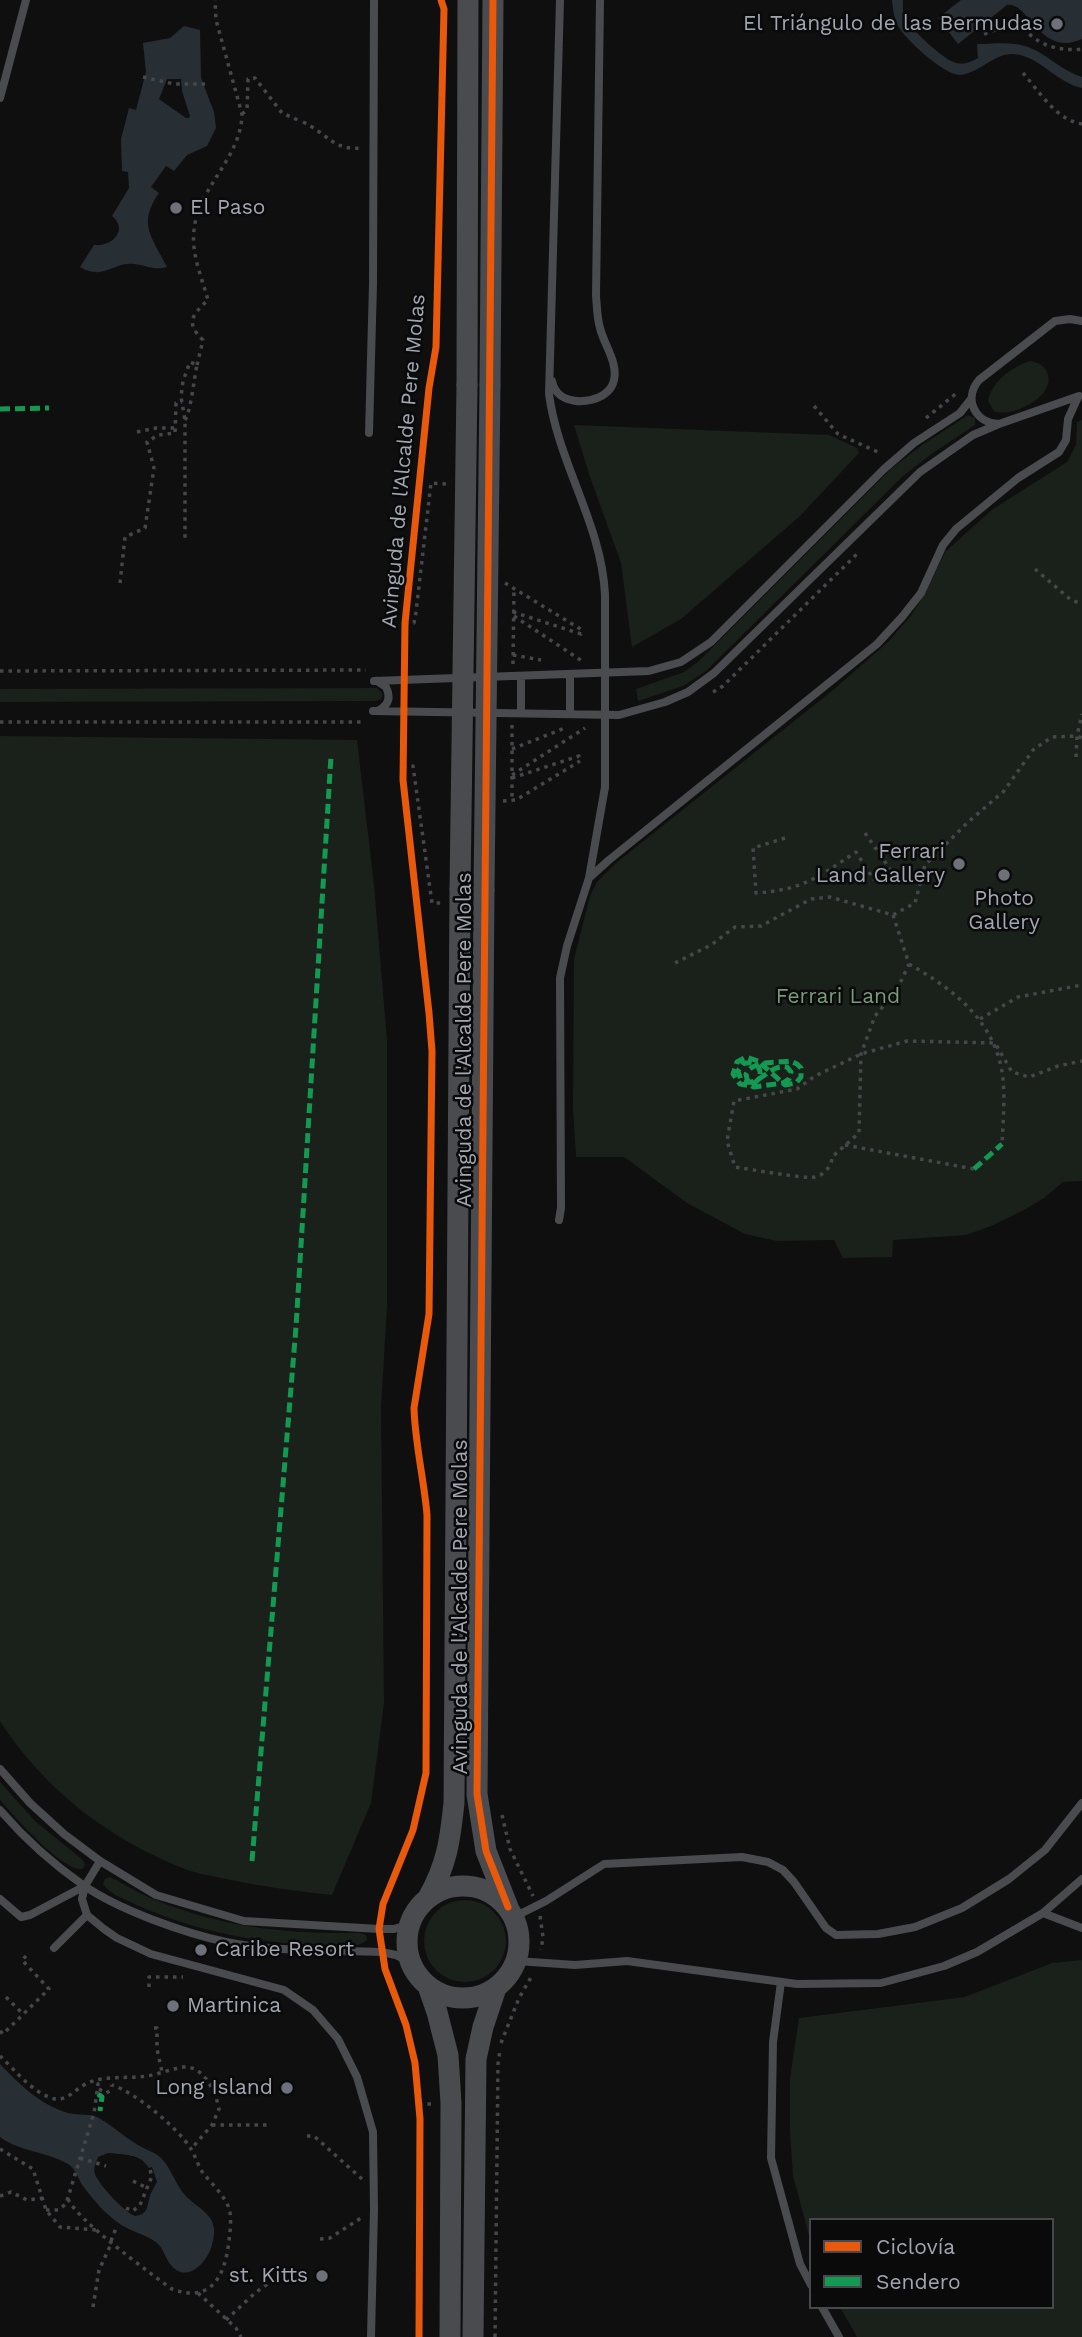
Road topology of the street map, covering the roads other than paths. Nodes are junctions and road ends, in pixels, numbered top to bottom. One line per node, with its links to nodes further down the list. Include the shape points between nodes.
1 (26, 0): 7 (lane)
2 (374, 0): 13 (lane)
3 (468, 0): 26 (street, Avinguda de l'Alcalde Pere Molas, bridge, via 454,1803 449,1849)
4 (493, 0): 28 (street, Avinguda de l'Alcalde Pere Molas, bridge, via 477,1794 486,1851)
5 (560, 0): 9 (lane)
6 (600, 0): 9 (lane, via 596,296 615,377 606,395 590,400 559,394)
7 (0, 98)
8 (1082, 321): 11 (lane, via 1055,321 979,380)
9 (550, 375): 18 (lane, bridge, via 554,420 604,576 605,788)
10 (1080, 396): 12 (lane); 18 (lane, via 1059,452 1018,478 956,529 943,545 921,593 877,644)
11 (971, 399): 12 (lane, via 980,418); 14 (lane, via 960,413 884,469 698,652 649,671)
12 (999, 424): 17 (lane, via 973,435 920,472 714,673 688,692 619,715)
13 (369, 433)
14 (570, 674): 15 (lane); 17 (lane)
15 (517, 677): 16 (lane); 16 (lane, via 374,681 385,685 389,696 384,707 373,711)
16 (517, 713): 17 (lane)
17 (570, 714)
18 (589, 878): 19 (lane, via 561,978)
19 (559, 1220)
20 (0, 1769): 23 (lane, via 30,1803)
21 (1082, 1803): 28 (lane, via 1045,1850 1009,1879 961,1908 915,1927 836,1936 783,1870 743,1857 604,1864 537,1906)
22 (0, 1810): 25 (lane)
23 (100, 1861): 25 (lane); 31 (lane, via 156,1895 244,1921 379,1929)
24 (1082, 1879): 29 (lane)
25 (85, 1886): 27 (lane, via 21,1917); 30 (lane, via 82,1899); 35 (lane, via 158,1922 226,1942 381,1952)
26 (428, 1898): 28 (street, via 441,1890 470,1886 491,1893); 31 (street)
27 (0, 1899)
28 (511, 1912): 34 (street, via 520,1939)
29 (1043, 1913): 32 (lane); 36 (lane, via 977,1952 881,1983)
30 (87, 1915): 33 (lane); 41 (lane, via 117,1938 151,1954 284,1990 313,2010 338,2039 365,2098 373,2132)
31 (410, 1924): 35 (street, via 407,1944)
32 (1082, 1928)
33 (54, 1948)
34 (517, 1961): 36 (lane, via 575,1965 627,1961); 38 (street)
35 (411, 1963): 37 (street)
36 (781, 1982): 39 (lane, via 773,2042 771,2158 800,2264)
37 (428, 1986): 38 (street, via 456,1998 477,1997); 42 (street, via 443,2034 449,2079)
38 (496, 1988): 43 (street, via 476,2059)
39 (809, 2281)
40 (823, 2309): 44 (lane)
41 (371, 2337)
42 (450, 2337)
43 (473, 2337)
44 (839, 2337)

